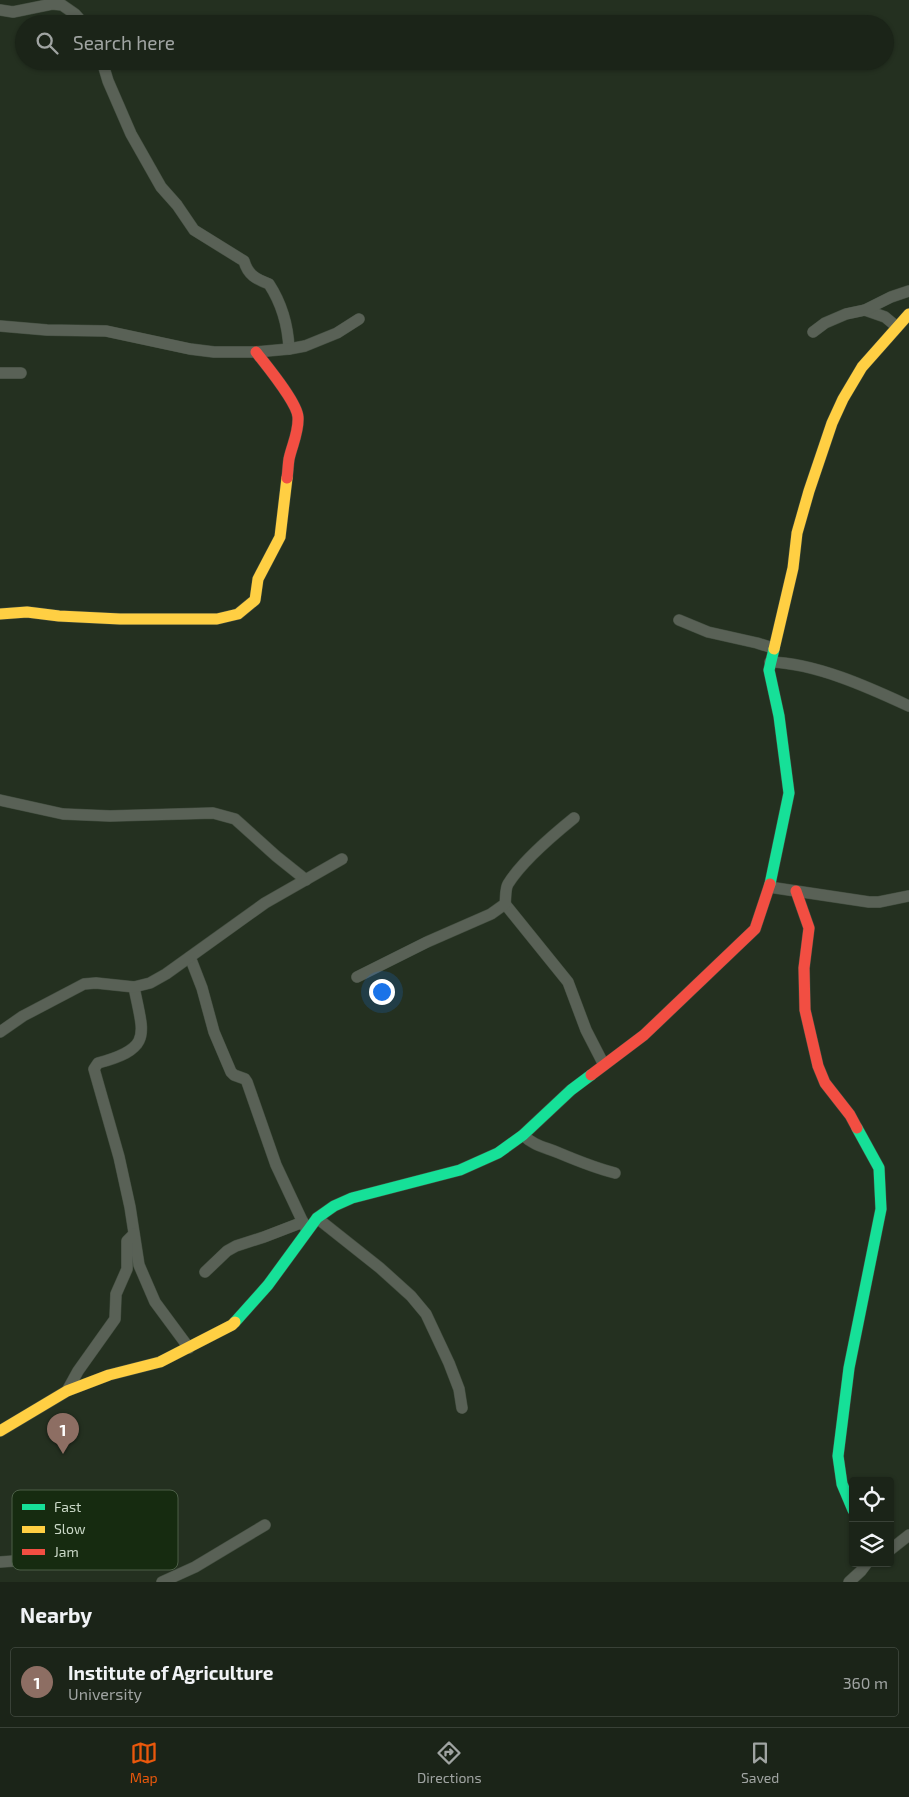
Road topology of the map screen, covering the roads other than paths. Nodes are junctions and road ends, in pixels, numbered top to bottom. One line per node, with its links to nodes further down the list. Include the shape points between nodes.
1 (0, 10): 2 (street, via 13,12 52,4 62,5)
2 (76, 15)
3 (105, 70): 11 (street, via 131,134 161,187 194,230 244,261 247,272 269,284 284,314)
4 (909, 291): 5 (street)
5 (865, 310): 9 (street); 10 (street, via 846,314)
6 (909, 314): 9 (street)
7 (359, 319): 11 (street, via 318,342)
8 (0, 326): 12 (street, via 106,331 190,349)
9 (898, 326): 17 (street, via 862,367 832,423 808,491)
10 (813, 332)
11 (290, 350): 12 (street)
12 (256, 352): 15 (street, via 292,402 297,412 298,428 289,460 280,537 258,579 255,600 238,614 217,619 120,619 27,612)
13 (0, 373): 14 (street)
14 (21, 373)
15 (0, 614)
16 (679, 620): 17 (street, via 708,632)
17 (773, 648): 18 (street)
18 (770, 662): 19 (street, via 794,664 833,675); 24 (street, via 769,675 779,716 789,793)
19 (909, 706)
20 (0, 800): 23 (street, via 63,814 110,816 213,812 235,819)
21 (574, 818): 27 (street, via 519,871 507,886)
22 (342, 859): 23 (street)
23 (306, 880): 28 (street, via 265,903)
24 (769, 888): 25 (street); 32 (street, via 755,929 644,1035)
25 (796, 891): 26 (street, via 869,902); 43 (street, via 809,928 804,968 805,1010 818,1066 825,1083 850,1115 872,1153 880,1178 881,1209 849,1368 838,1456 843,1488)
26 (909, 896)
27 (505, 904): 29 (street); 32 (street, via 568,982 586,1030)
28 (190, 957): 30 (street, via 150,983); 36 (street, via 214,1032 231,1072 247,1082 276,1165)
29 (357, 977)
30 (134, 987): 31 (street, via 84,984); 37 (street, via 143,1031 141,1040 117,1058 98,1063 94,1069 119,1157)
31 (0, 1032)
32 (604, 1065): 33 (street, via 571,1090)
33 (523, 1135): 34 (street, via 544,1148 593,1168); 35 (street, via 498,1153 460,1170 352,1198)
34 (615, 1173)
35 (317, 1218): 36 (street); 41 (street, via 380,1268 426,1314 460,1388)
36 (305, 1227): 38 (street, via 236,1246); 39 (street, via 268,1285 232,1324)
37 (134, 1234): 39 (street, via 139,1265 155,1302); 40 (street, via 127,1242 127,1269 116,1294 115,1319)
38 (205, 1272)
39 (189, 1348): 40 (street, via 160,1362 109,1375)
40 (67, 1391): 42 (street)
41 (462, 1408)
42 (0, 1431)
43 (849, 1501)
44 (265, 1525): 48 (street, via 195,1567)
45 (909, 1535): 46 (street)
46 (894, 1547)
47 (865, 1567): 49 (street)
48 (162, 1582)
49 (849, 1582)

